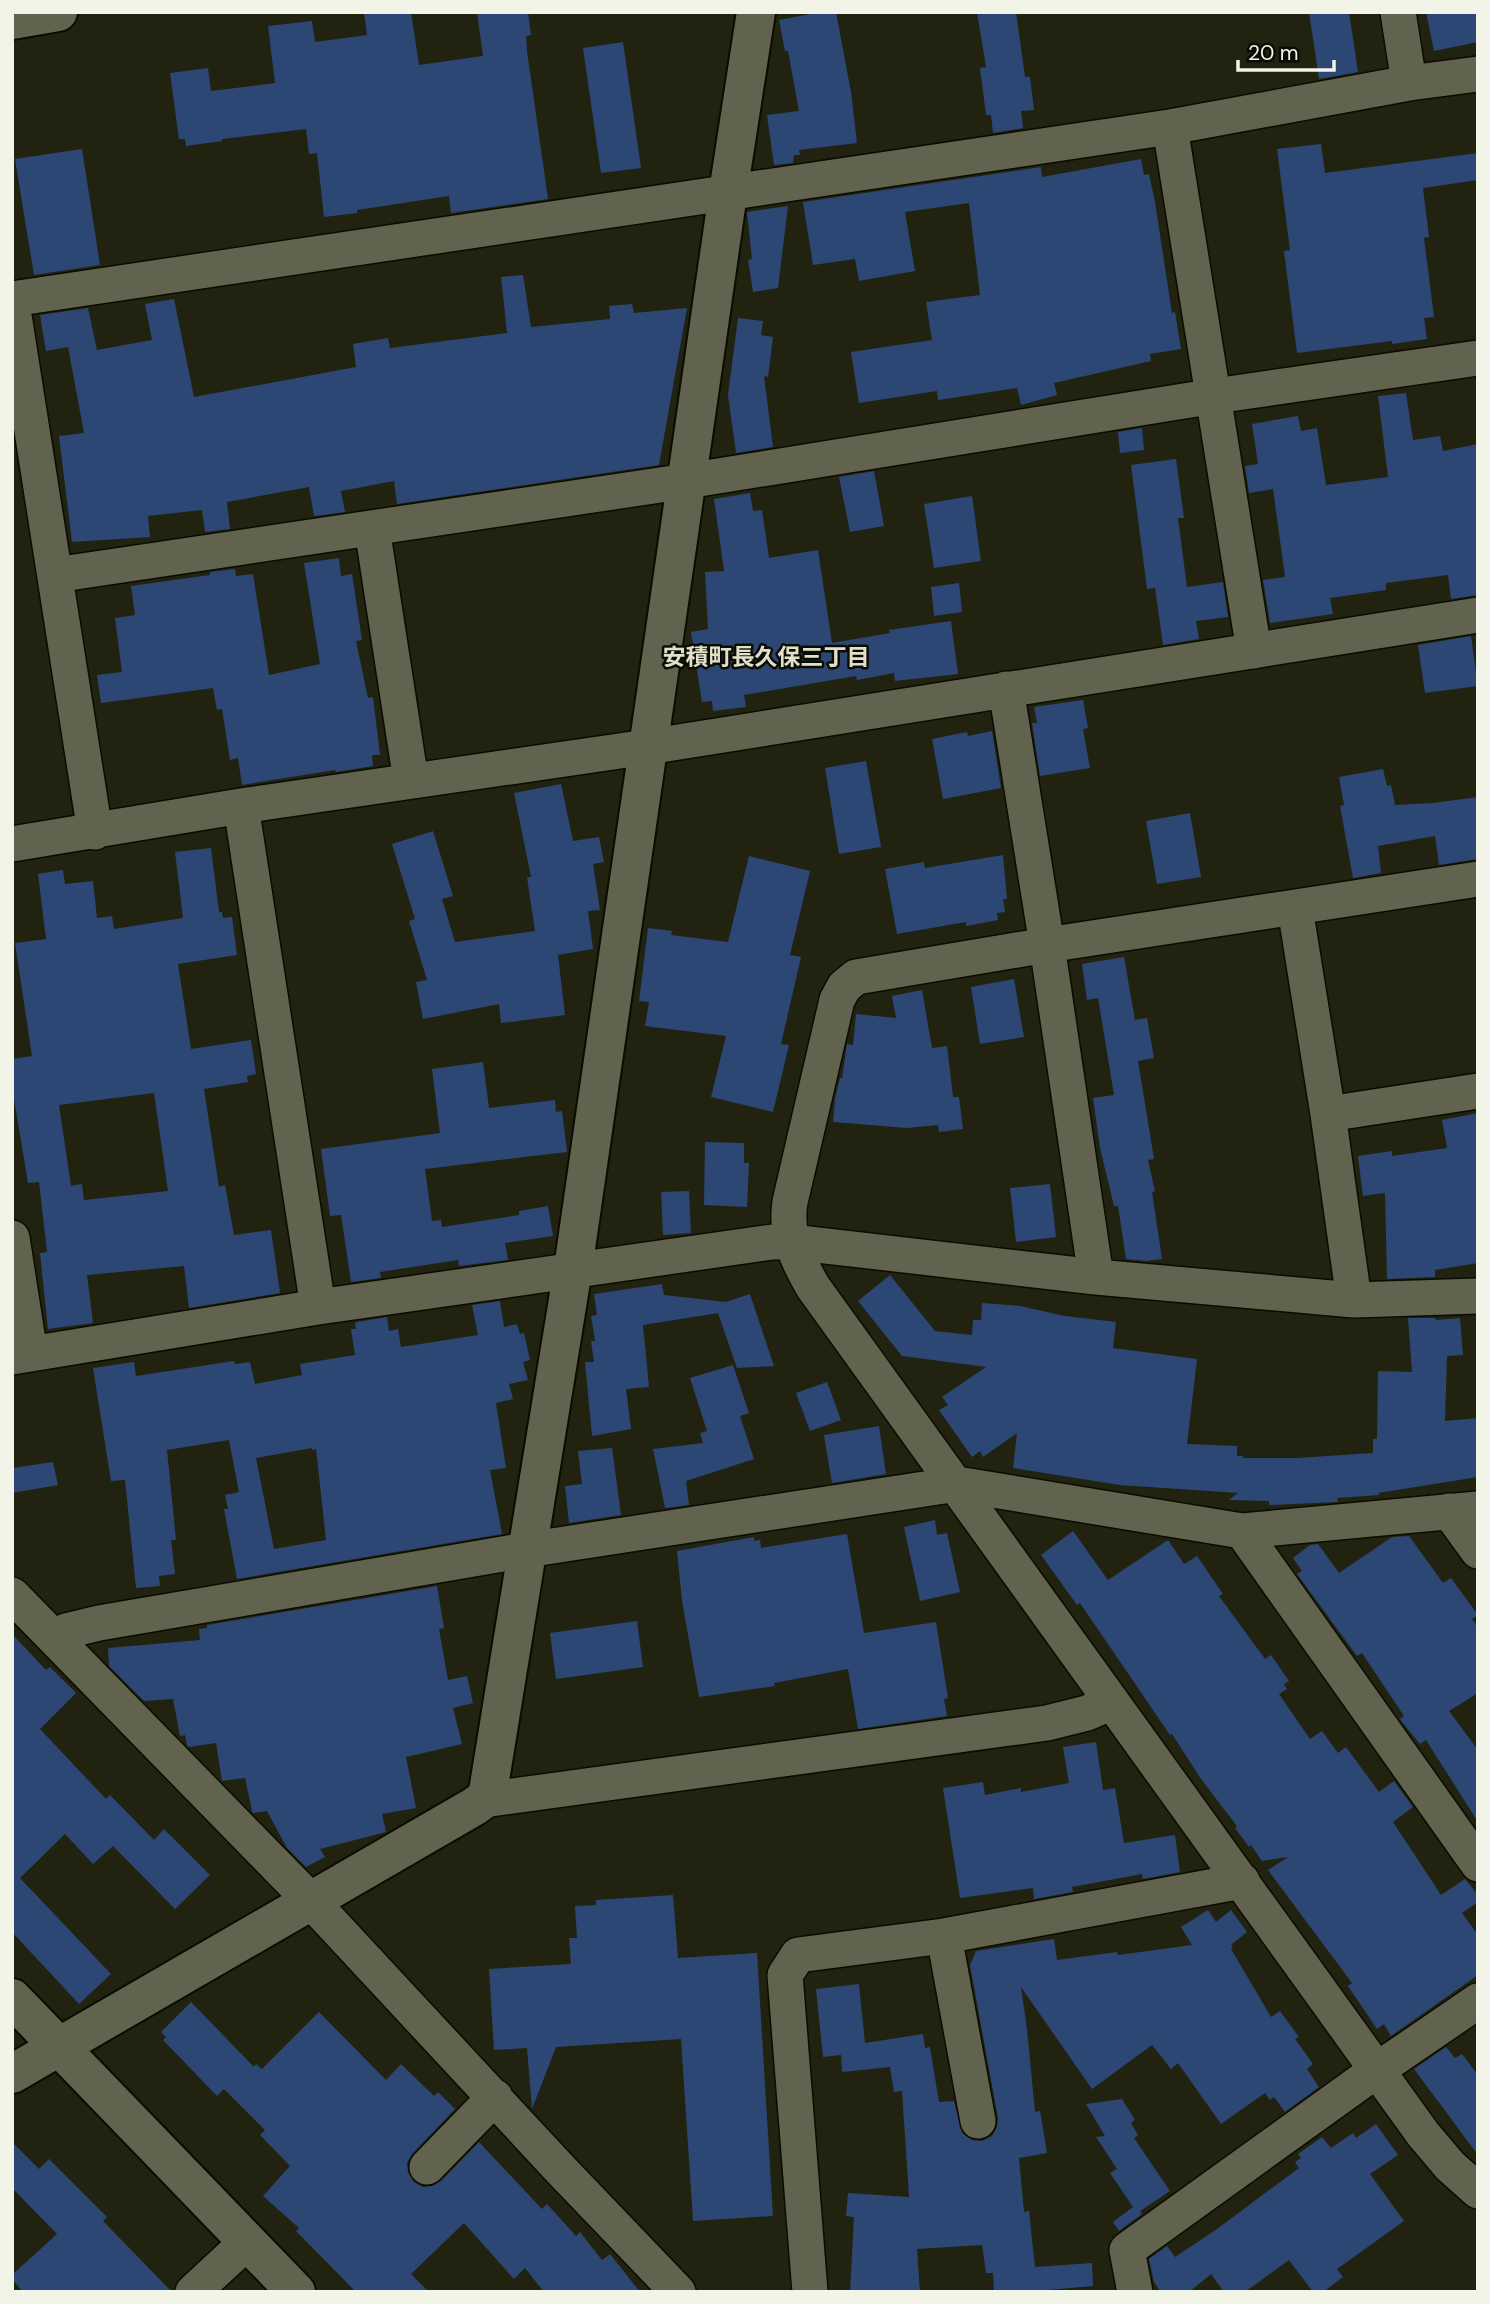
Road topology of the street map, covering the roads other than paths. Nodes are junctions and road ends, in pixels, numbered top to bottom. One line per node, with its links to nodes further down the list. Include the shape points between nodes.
1 (58, 12): 4 (street)
2 (756, 12): 8 (street)
3 (1398, 12): 6 (street)
4 (12, 20)
5 (1478, 74): 6 (street)
6 (1409, 83): 7 (street)
7 (1170, 127): 8 (street); 11 (street)
8 (728, 193): 9 (street); 12 (street)
9 (12, 301): 14 (street)
10 (1478, 358): 11 (street)
11 (1215, 396): 12 (street); 16 (street)
12 (687, 481): 13 (street); 18 (street)
13 (372, 528): 14 (street); 19 (street)
14 (55, 575): 21 (street)
15 (1478, 615): 16 (street)
16 (1254, 651): 17 (street)
17 (1006, 689): 18 (street); 25 (street)
18 (647, 747): 19 (street); 30 (street)
19 (411, 781): 20 (street)
20 (241, 806): 21 (street); 34 (street)
21 (94, 832): 22 (street)
22 (12, 845)
23 (1478, 879): 24 (street)
24 (1295, 908): 25 (street); 27 (street)
25 (1047, 945): 29 (street, via 862,976 844,987 836,1000 790,1202); 31 (street)
26 (1478, 1091): 27 (street)
27 (1328, 1114): 33 (street)
28 (12, 1238): 35 (street)
29 (792, 1242): 30 (street); 31 (street); 36 (street, via 813,1287)
30 (573, 1269): 34 (street); 39 (street)
31 (1096, 1277): 33 (street)
32 (1478, 1296): 33 (street)
33 (1354, 1300)
34 (318, 1307): 35 (street)
35 (21, 1356)
36 (957, 1484): 38 (street); 39 (street); 43 (street)
37 (1463, 1510): 38 (street); 40 (street)
38 (1242, 1531): 45 (street)
39 (526, 1550): 42 (street, via 99,1623); 44 (street)
40 (1478, 1551)
41 (12, 1595): 42 (street)
42 (55, 1638): 47 (street)
43 (1112, 1702): 44 (street, via 1047,1723); 46 (street)
44 (484, 1800): 47 (street)
45 (1478, 1864)
46 (1242, 1881): 48 (street); 52 (street)
47 (311, 1901): 51 (street); 54 (street)
48 (944, 1936): 55 (street); 62 (street, via 805,1953 792,1961 785,1975)
49 (12, 1998): 51 (street)
50 (1478, 2001): 52 (street)
51 (59, 2047): 53 (street); 58 (street)
52 (1377, 2070): 57 (street, via 1423,2134); 63 (street, via 1127,2250)
53 (12, 2074)
54 (495, 2097): 56 (street); 61 (street)
55 (978, 2121)
56 (427, 2167)
57 (1478, 2190)
58 (248, 2241): 59 (street); 60 (street)
59 (193, 2292)
60 (296, 2292)
61 (678, 2292)
62 (810, 2292)
63 (1135, 2292)

